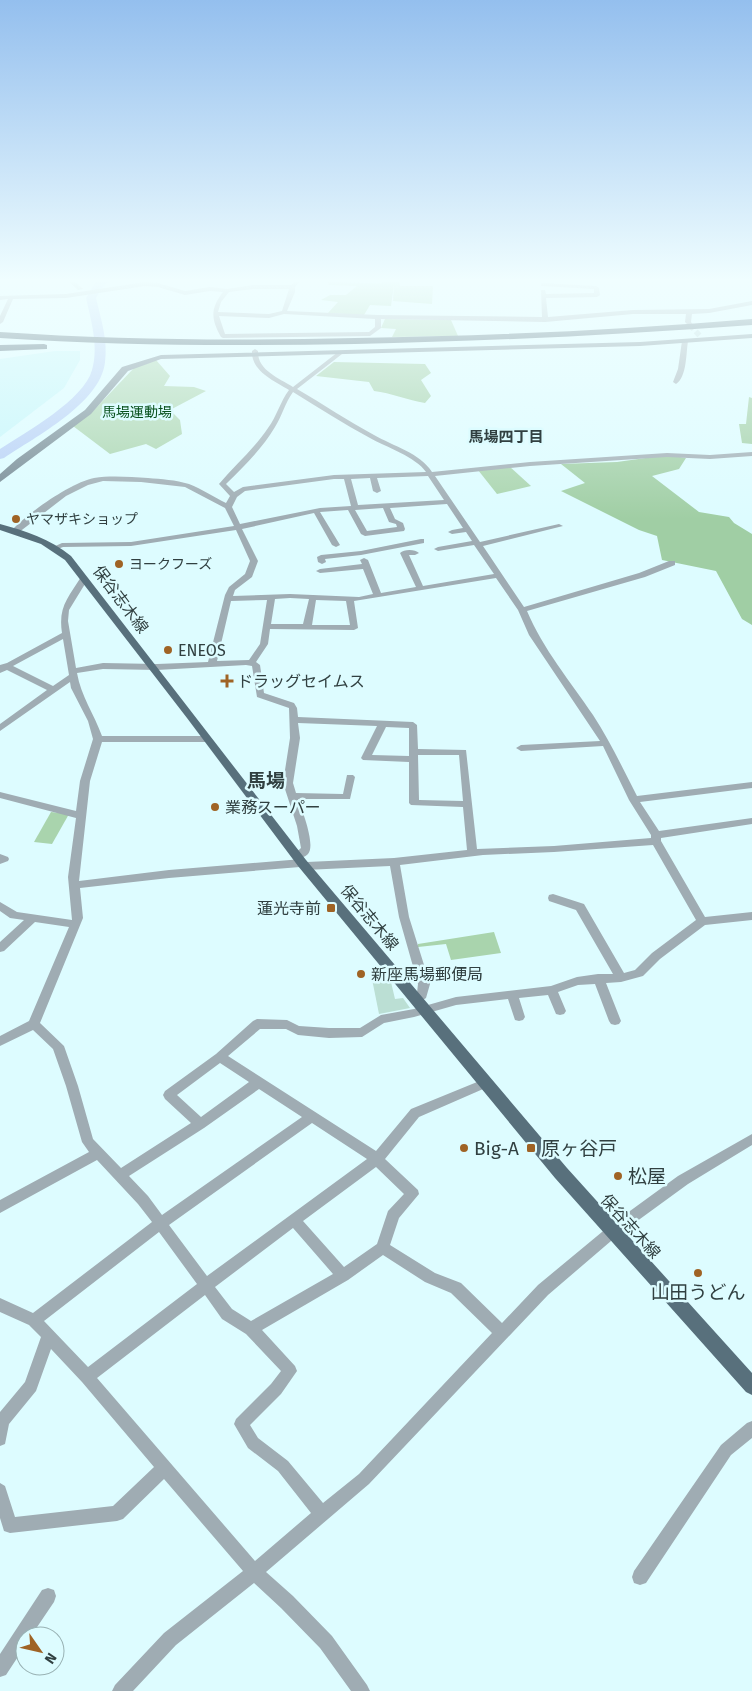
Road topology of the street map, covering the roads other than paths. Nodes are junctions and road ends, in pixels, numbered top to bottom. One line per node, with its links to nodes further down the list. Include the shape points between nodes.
1 (149, 361): 11 (street, via 120,374 88,412)
2 (258, 361): 6 (street, via 260,368)
3 (330, 361): 6 (street)
4 (681, 361): 5 (street, via 682,369)
5 (676, 382)
6 (292, 390): 8 (street, via 415,458); 13 (street, via 255,451 222,484)
7 (752, 454): 8 (street, via 720,458 667,455)
8 (432, 474): 9 (street); 14 (street)
9 (373, 476): 10 (street); 12 (street)
10 (348, 477): 13 (street, via 243,489); 17 (street)
11 (0, 478)
12 (377, 491)
13 (234, 496): 16 (street)
14 (449, 502): 15 (street); 22 (street)
15 (385, 506): 17 (street); 17 (street, via 401,529 365,534)
16 (228, 507): 21 (street); 23 (street, via 184,485 106,478 94,480 66,494)
17 (352, 508): 18 (street)
18 (316, 511): 21 (street); 27 (street)
19 (559, 526): 26 (street)
20 (0, 527): 23 (main road, 保谷志木線)
21 (237, 528): 28 (street, via 131,544 62,545); 42 (street, via 254,561 248,575 232,589)
22 (468, 530): 24 (street); 26 (street)
23 (15, 531): 28 (main road, 保谷志木線)
24 (452, 532)
25 (421, 541): 30 (street)
26 (478, 543): 29 (street); 36 (street)
27 (336, 546)
28 (55, 548): 37 (main road, 保谷志木線, via 68,558)
29 (438, 548)
30 (361, 553): 32 (street, via 321,557); 34 (street)
31 (415, 553): 38 (street, via 404,553)
32 (322, 562)
33 (672, 563): 44 (street)
34 (366, 566): 35 (street); 39 (street)
35 (320, 571)
36 (499, 575): 38 (street); 44 (street)
37 (84, 579): 47 (street, via 65,610); 51 (main road, 保谷志木線)
38 (421, 589): 39 (street)
39 (378, 596): 43 (street)
40 (271, 597): 41 (street); 42 (street); 45 (street)
41 (313, 597): 43 (street); 46 (street)
42 (228, 599): 48 (street)
43 (350, 599): 46 (street, via 354,628)
44 (522, 610): 59 (street, via 533,635)
45 (267, 626): 46 (street); 49 (street, via 264,644)
46 (307, 627)
47 (65, 635): 50 (street); 52 (street)
48 (212, 663): 49 (street); 51 (street)
49 (250, 663): 54 (street, via 256,665 260,695 291,705)
50 (2, 666): 53 (street)
51 (151, 666): 52 (street, via 103,666); 57 (main road, 保谷志木線)
52 (72, 673): 53 (street); 58 (street, via 75,688)
53 (52, 689): 56 (street)
54 (294, 720): 55 (street); 65 (street, via 295,738 288,783)
55 (384, 724): 61 (street, via 413,725); 61 (street, via 366,758)
56 (0, 728)
57 (207, 739): 58 (street); 74 (main road, 保谷志木線)
58 (98, 740): 68 (street, via 85,781)
59 (606, 743): 60 (street); 66 (street)
60 (521, 748)
61 (414, 756): 67 (street, via 414,803); 67 (street, via 463,752)
62 (350, 777): 65 (street, via 348,797)
63 (752, 785): 66 (street)
64 (0, 795): 68 (street)
65 (292, 796): 74 (street, via 306,848)
66 (634, 800): 70 (street)
67 (468, 804): 71 (street)
68 (82, 816): 76 (street)
69 (752, 821): 70 (street)
70 (656, 838): 71 (street, via 554,849); 81 (street)
71 (472, 853): 75 (street)
72 (0, 857): 73 (street, via 4,859)
73 (0, 861)
74 (301, 861): 75 (street); 76 (street); 88 (main road, 保谷志木線)
75 (394, 862): 88 (street, via 404,917 424,984)
76 (74, 885): 82 (street, via 78,918)
77 (553, 898): 85 (street, via 580,907)
78 (0, 906): 80 (street, via 14,915)
79 (752, 916): 81 (street)
80 (33, 918): 82 (street); 83 (street)
81 (702, 921): 85 (street, via 639,973)
82 (75, 924): 92 (street)
83 (0, 948)
84 (598, 978): 85 (street); 86 (street); 91 (street)
85 (621, 978)
86 (552, 990): 87 (street); 89 (street)
87 (512, 995): 88 (street); 90 (street)
88 (421, 1005): 94 (street, via 381,1019 362,1032 330,1033 298,1030 287,1025 257,1024); 96 (main road, 保谷志木線)
89 (560, 1011)
90 (519, 1017)
91 (615, 1021)
92 (34, 1024): 93 (street); 100 (street, via 58,1046 88,1142)
93 (0, 1041)
94 (220, 1057): 95 (street); 98 (street, via 169,1095)
95 (259, 1082): 97 (street); 98 (street)
96 (486, 1083): 101 (street, via 415,1113); 106 (main road, 保谷志木線)
97 (312, 1116): 101 (street); 105 (street)
98 (200, 1124): 102 (street)
99 (752, 1139): 106 (street, via 682,1180)
100 (97, 1154): 102 (street); 103 (street)
101 (377, 1159): 104 (street); 107 (street, via 413,1194 393,1215)
102 (120, 1174): 105 (street)
103 (0, 1207)
104 (295, 1221): 108 (street); 109 (street)
105 (161, 1223): 109 (street); 111 (street)
106 (613, 1231): 113 (street, via 543,1290); 116 (main road, 保谷志木線)
107 (383, 1248): 108 (street); 113 (street, via 430,1278 456,1288)
108 (343, 1276): 112 (street)
109 (205, 1286): 112 (street, via 227,1314); 115 (street)
110 (0, 1305): 111 (street)
111 (34, 1320): 114 (street)
112 (251, 1329): 121 (street, via 290,1371 241,1424 253,1443 283,1466)
113 (501, 1332): 121 (street, via 364,1479)
114 (48, 1337): 115 (street); 118 (street, via 31,1386 2,1421)
115 (87, 1377): 119 (street)
116 (752, 1386)
117 (752, 1428): 123 (street, via 726,1450)
118 (0, 1439)
119 (164, 1468): 120 (street, via 117,1513 10,1525); 122 (street)
120 (0, 1491)
121 (321, 1513): 122 (street)
122 (254, 1572): 126 (street, via 170,1639); 127 (street, via 326,1642)
123 (640, 1577)
124 (48, 1596): 125 (street)
125 (0, 1669)
126 (121, 1691)
127 (361, 1691)

